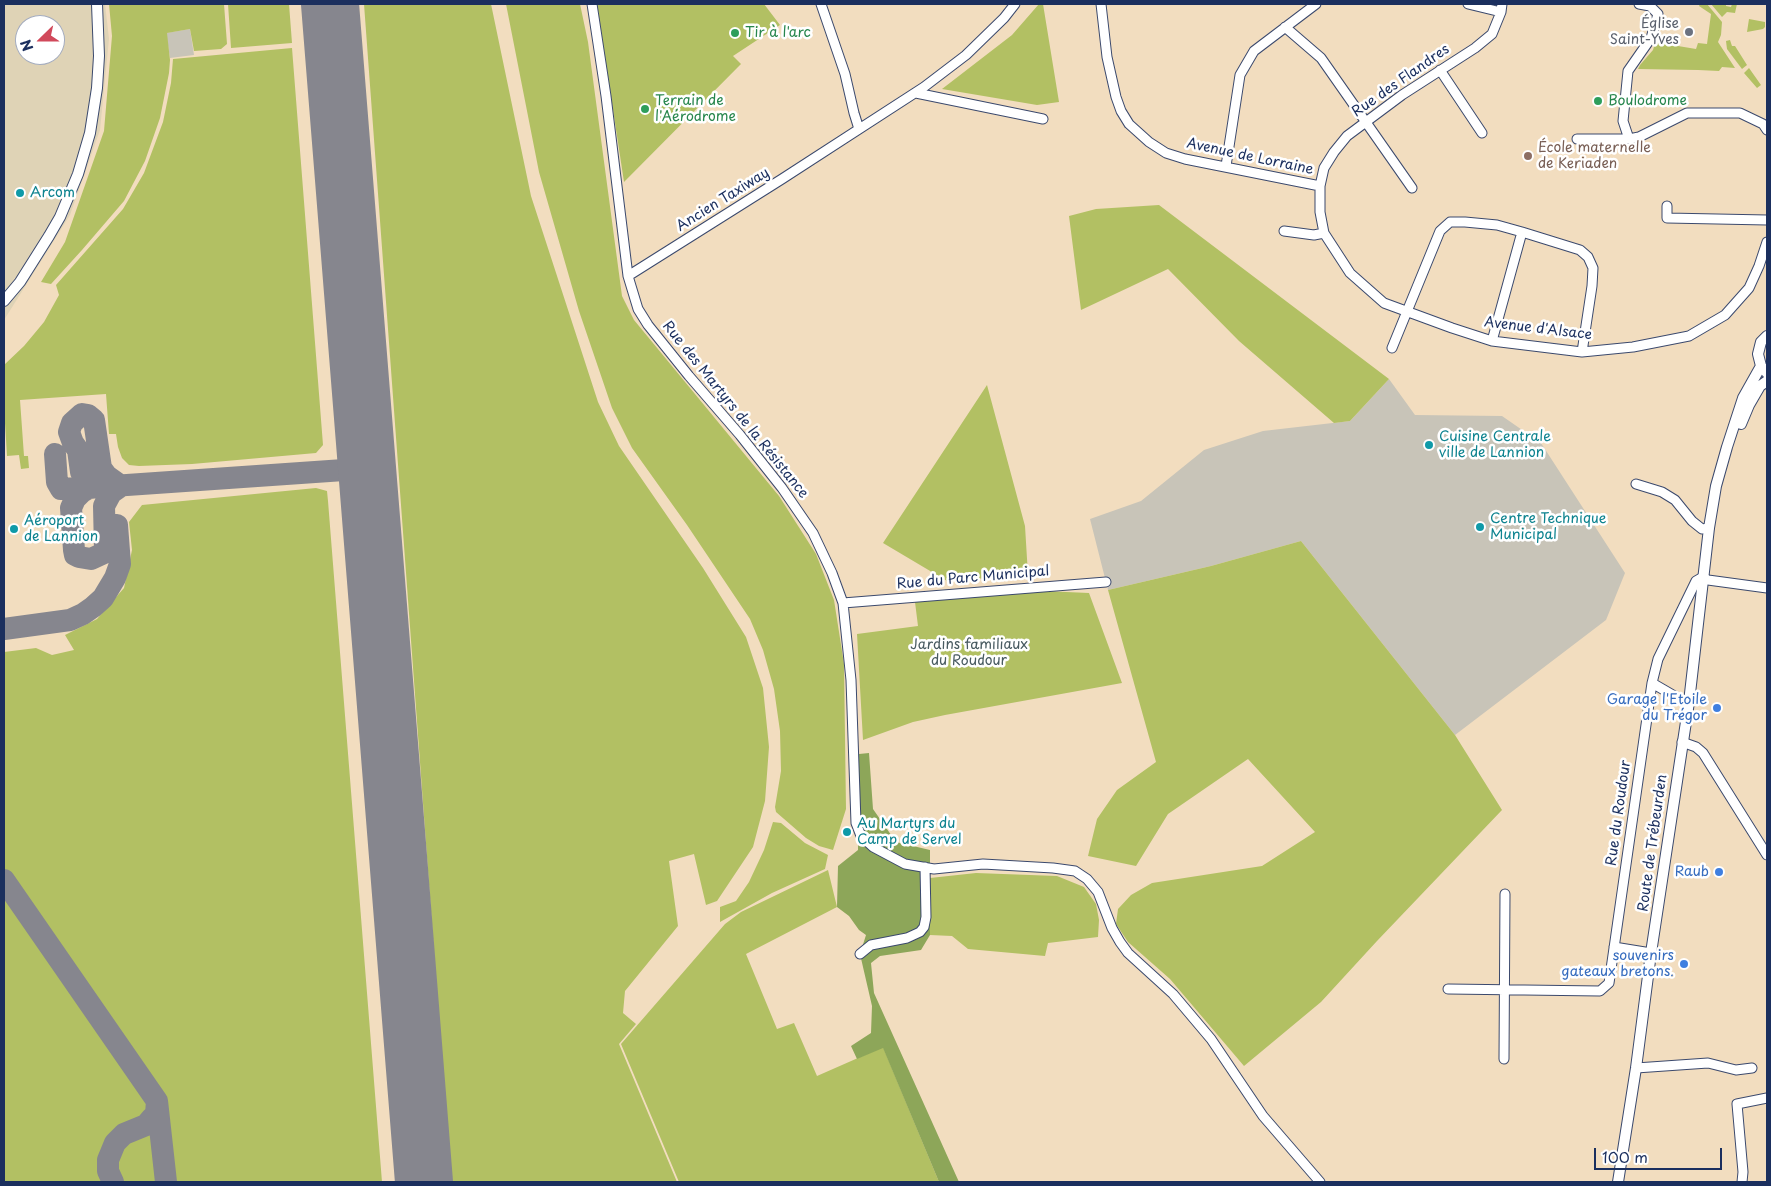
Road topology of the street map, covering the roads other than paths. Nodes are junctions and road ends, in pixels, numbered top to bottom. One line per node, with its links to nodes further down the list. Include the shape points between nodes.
1 (96, 4): 32 (main road, via 97,88 90,133 78,174 49,236 20,282)
2 (592, 4): 31 (street, Rue des Martyrs de la Résistance)
3 (821, 4): 17 (street, via 845,74)
4 (1016, 4): 14 (street, Ancien Taxiway, via 966,55)
5 (1101, 4): 22 (street, Avenue de Lorraine, via 1107,57 1116,97 1129,124 1166,153)
6 (1316, 4): 12 (street)
7 (1468, 4): 10 (street)
8 (1639, 4): 11 (street, via 1650,6)
9 (1660, 4): 11 (street)
10 (1501, 8): 13 (street, Rue des Flandres, via 1492,34)
11 (1658, 14): 21 (street, via 1650,38 1628,71 1623,121)
12 (1285, 27): 16 (street, via 1321,58); 22 (street, via 1254,51 1240,75)
13 (1440, 70): 16 (street, Rue des Flandres); 19 (street)
14 (916, 93): 15 (street); 17 (street, Ancien Taxiway)
15 (1043, 119)
16 (1365, 122): 23 (street, Rue des Flandres, via 1334,152 1324,168); 24 (street)
17 (859, 129): 31 (street, Ancien Taxiway)
18 (1767, 130): 21 (street, via 1763,124 1740,113 1687,113)
19 (1482, 133)
20 (1577, 139): 21 (street)
21 (1629, 139)
22 (1226, 166): 23 (street, Avenue de Lorraine)
23 (1320, 186): 29 (street, Avenue d'Alsace)
24 (1412, 188)
25 (1667, 206): 26 (street, via 1667,218)
26 (1767, 220)
27 (1284, 231): 29 (street)
28 (1522, 232): 33 (street, via 1497,225 1450,222 1440,231); 35 (street); 37 (street, via 1580,250 1588,257 1593,268 1592,286)
29 (1324, 233): 33 (street, Avenue d'Alsace, via 1350,273 1384,303)
30 (1767, 242): 37 (street, Avenue d'Alsace, via 1749,288 1725,315 1711,324 1689,336 1633,347)
31 (628, 276): 45 (street, Rue des Martyrs de la Résistance, via 638,309 648,324 770,473 813,533)
32 (4, 300)
33 (1406, 311): 35 (street, Avenue d'Alsace); 36 (street)
34 (1767, 336): 38 (main road, via 1758,350)
35 (1492, 341): 37 (street, Avenue d'Alsace)
36 (1392, 348)
37 (1582, 352)
38 (1764, 369): 41 (main road, Route de Trébeurden, via 1743,398 1716,486)
39 (1767, 381): 41 (main road, Route de Trébeurden, via 1749,404)
40 (1636, 484): 41 (street, via 1662,492 1675,500 1692,521 1702,528)
41 (1709, 528): 42 (main road, Route de Trébeurden)
42 (1703, 578): 44 (street); 46 (street, Rue du Roudour, via 1696,581 1683,605 1658,659); 47 (main road, Route de Trébeurden)
43 (1106, 582): 45 (street, Rue du Parc Municipal)
44 (1767, 588)
45 (843, 603): 50 (street, Rue des Martyrs de la Résistance, via 852,680 856,823 861,836 873,847 905,864)
46 (1652, 683): 47 (street); 52 (street, Rue du Roudour)
47 (1688, 702): 48 (main road, Route de Trébeurden)
48 (1682, 742): 49 (street, via 1703,753); 53 (main road, Route de Trébeurden)
49 (1767, 855)
50 (925, 867): 54 (street, via 924,927 907,938 871,945); 62 (street, Rue des Martyrs de la Résistance, via 984,864 1053,868 1075,871 1088,879 1098,892 1112,928 1128,953 1174,994 1211,1040 1263,1116)
51 (1505, 894): 56 (street)
52 (1614, 947): 53 (street); 56 (street, Rue du Roudour, via 1609,983 1600,991)
53 (1651, 953): 58 (main road, Route de Trébeurden)
54 (860, 954)
55 (1448, 989): 56 (street, Rue du Roudour)
56 (1505, 989): 57 (street)
57 (1504, 1059)
58 (1636, 1068): 59 (street, via 1708,1063 1736,1070); 61 (main road, Route de Trébeurden)
59 (1752, 1068)
60 (1767, 1098): 65 (street, via 1737,1104)
61 (1621, 1162): 63 (main road, Route de Trébeurden); 64 (main road, Route de Trébeurden)
62 (1320, 1182)
63 (1618, 1182)
64 (1622, 1182)
65 (1742, 1182)

